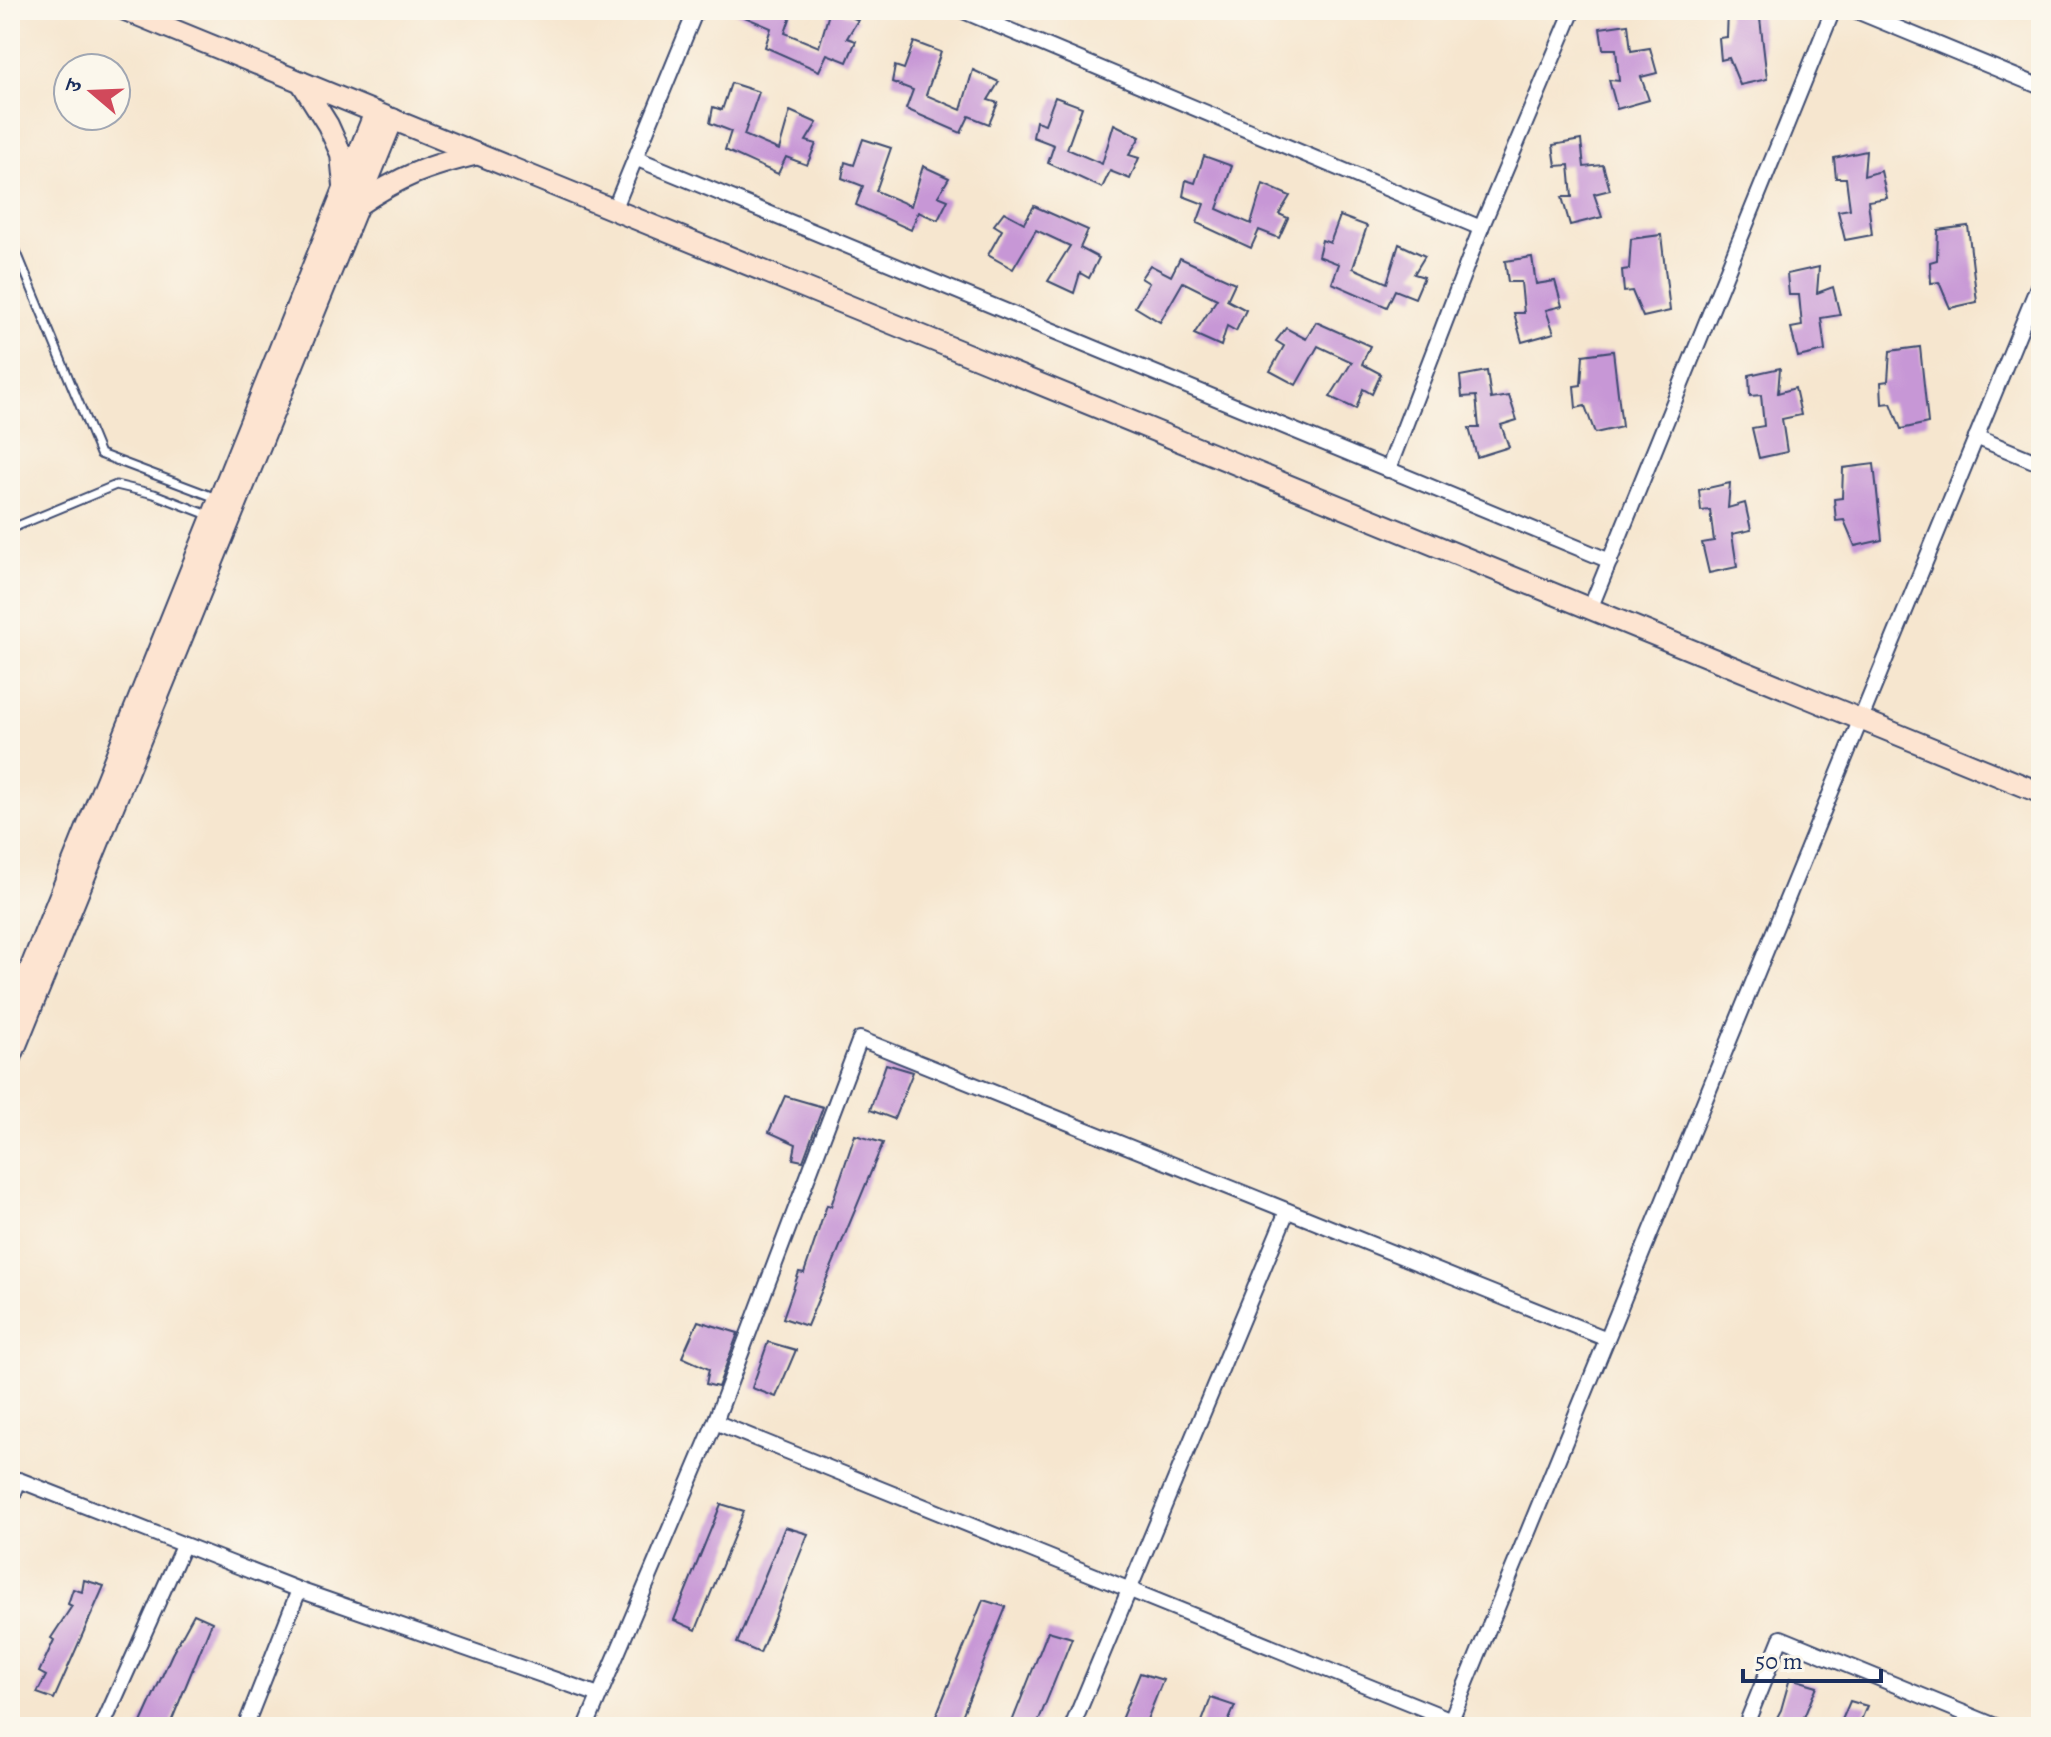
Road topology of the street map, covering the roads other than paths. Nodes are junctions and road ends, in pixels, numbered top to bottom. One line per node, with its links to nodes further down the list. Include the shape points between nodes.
1 (125, 10): 7 (street)
2 (696, 10): 11 (street)
3 (961, 10): 14 (street)
4 (1573, 10): 14 (street)
5 (1833, 10): 22 (street)
6 (1854, 10): 8 (street)
7 (301, 82): 9 (street); 12 (street, via 341,154)
8 (2041, 87)
9 (384, 116): 10 (street); 12 (street)
10 (478, 154): 12 (street, via 427,167); 13 (street)
11 (635, 158): 13 (street); 19 (street)
12 (351, 197): 20 (street); 27 (street)
13 (614, 210): 23 (street)
14 (1481, 228): 19 (street)
15 (10, 236): 20 (lane, via 100,454)
16 (2041, 279): 17 (street)
17 (1976, 437): 18 (street); 24 (street)
18 (2041, 464)
19 (1388, 470): 22 (street)
20 (217, 508): 21 (lane, via 116,485); 26 (street)
21 (10, 529)
22 (1610, 561): 23 (street)
23 (1590, 609): 24 (street)
24 (1861, 719): 25 (street); 29 (street)
25 (2041, 793)
26 (10, 1019)
27 (10, 1060)
28 (1287, 1211): 29 (street); 30 (street, via 860,1039); 33 (street)
29 (1607, 1339): 36 (street)
30 (715, 1422): 33 (street); 35 (street)
31 (10, 1502): 32 (street, via 19,1480)
32 (183, 1546): 34 (street); 37 (street)
33 (1127, 1589): 36 (street); 40 (street)
34 (299, 1590): 35 (street); 38 (street)
35 (599, 1695): 39 (street)
36 (1451, 1720): 41 (street)
37 (102, 1727)
38 (245, 1727)
39 (586, 1727)
40 (1072, 1727)
41 (1469, 1727)
42 (1745, 1727): 43 (street, via 1781,1638)
43 (1998, 1727)

